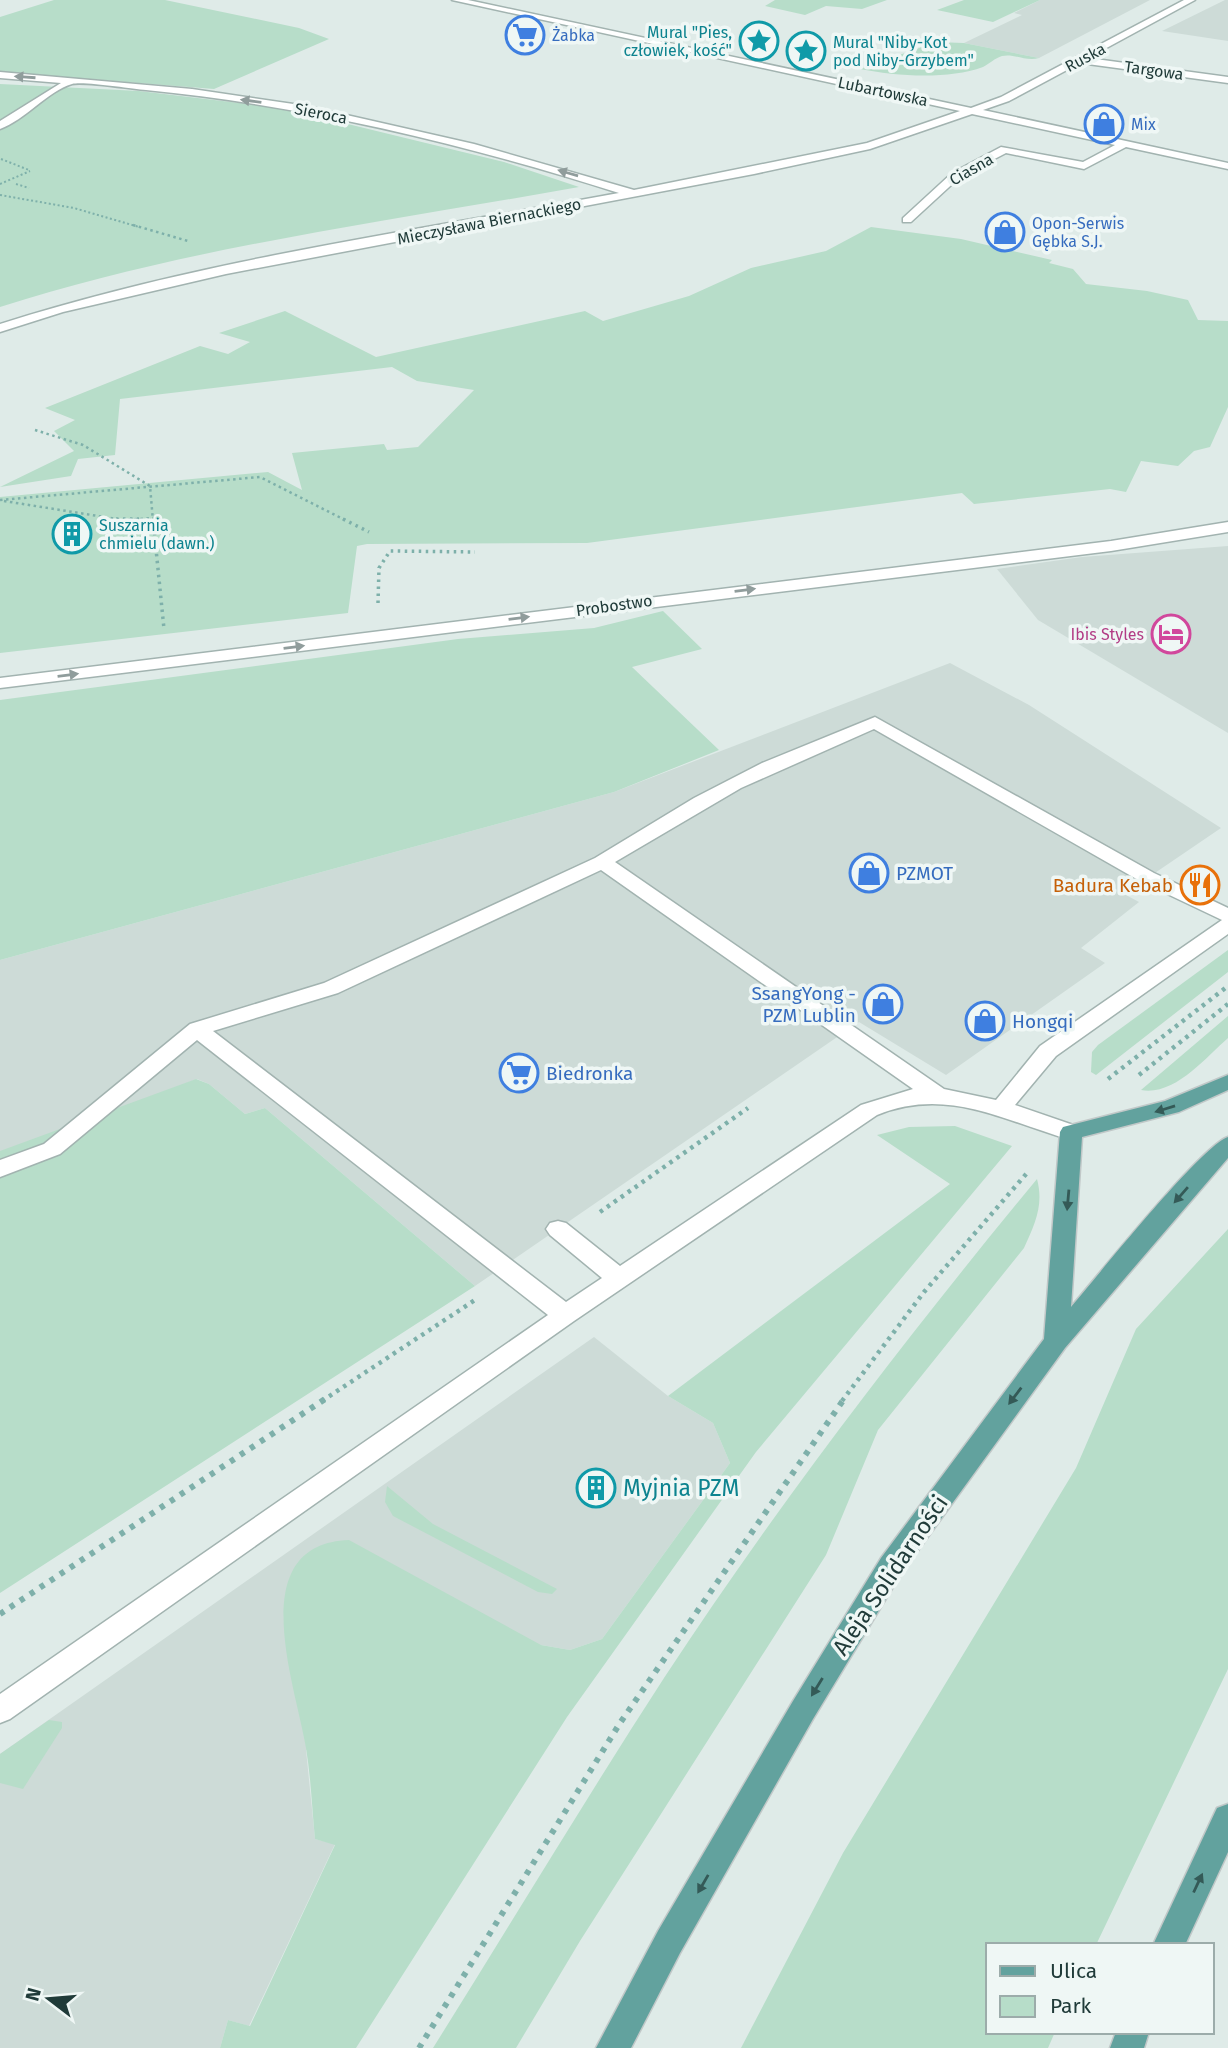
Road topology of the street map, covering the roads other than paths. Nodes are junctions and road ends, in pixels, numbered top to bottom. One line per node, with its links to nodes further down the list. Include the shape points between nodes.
1 (456, 0): 9 (street, Lubartowska)
2 (1191, 0): 3 (street, Ruska)
3 (1079, 60): 6 (street, Targowa); 9 (street, Ruska)
4 (0, 75): 5 (street, Sieroca, one-way to 4)
5 (72, 80): 7 (street, Sieroca); 10 (street)
6 (1228, 80)
7 (148, 88): 8 (street); 13 (street, Sieroca, one-way to 7, via 506,155 339,116)
8 (136, 96)
9 (977, 111): 11 (street, Lubartowska); 13 (street, Mieczysława Biernackiego, via 836,155)
10 (0, 126)
11 (1126, 144): 12 (street, Lubartowska); 14 (street, Ciasna, via 1084,166 1005,149 956,175)
12 (1228, 166)
13 (634, 193): 15 (street, Mieczysława Biernackiego, via 168,283)
14 (907, 220)
15 (0, 328)
16 (1228, 527): 17 (street, Probostwo, one-way to 16, via 1123,545)
17 (0, 683)
18 (602, 862): 19 (street, via 662,822 826,740 875,722 1147,877); 21 (street, via 331,988); 23 (street, via 726,943)
19 (1228, 916)
20 (1228, 925): 24 (street, via 1048,1051)
21 (197, 1030): 27 (street, via 52,1149); 30 (street)
22 (1228, 1082): 25 (main road, one-way to 25, via 1171,1107)
23 (940, 1097): 24 (street); 29 (street, via 902,1097 869,1110)
24 (1001, 1108): 25 (street)
25 (1071, 1132): 31 (main road, one-way to 31)
26 (1228, 1146): 31 (main road, Aleja Solidarności, one-way to 31)
27 (0, 1169)
28 (562, 1233): 29 (street)
29 (618, 1278): 30 (street)
30 (565, 1315): 32 (street)
31 (1056, 1341): 35 (main road, Aleja Solidarności, one-way to 35, via 891,1566 669,1942)
32 (0, 1710)
33 (1228, 1818): 34 (main road, one-way to 33)
34 (1170, 1943)
35 (613, 2048)

